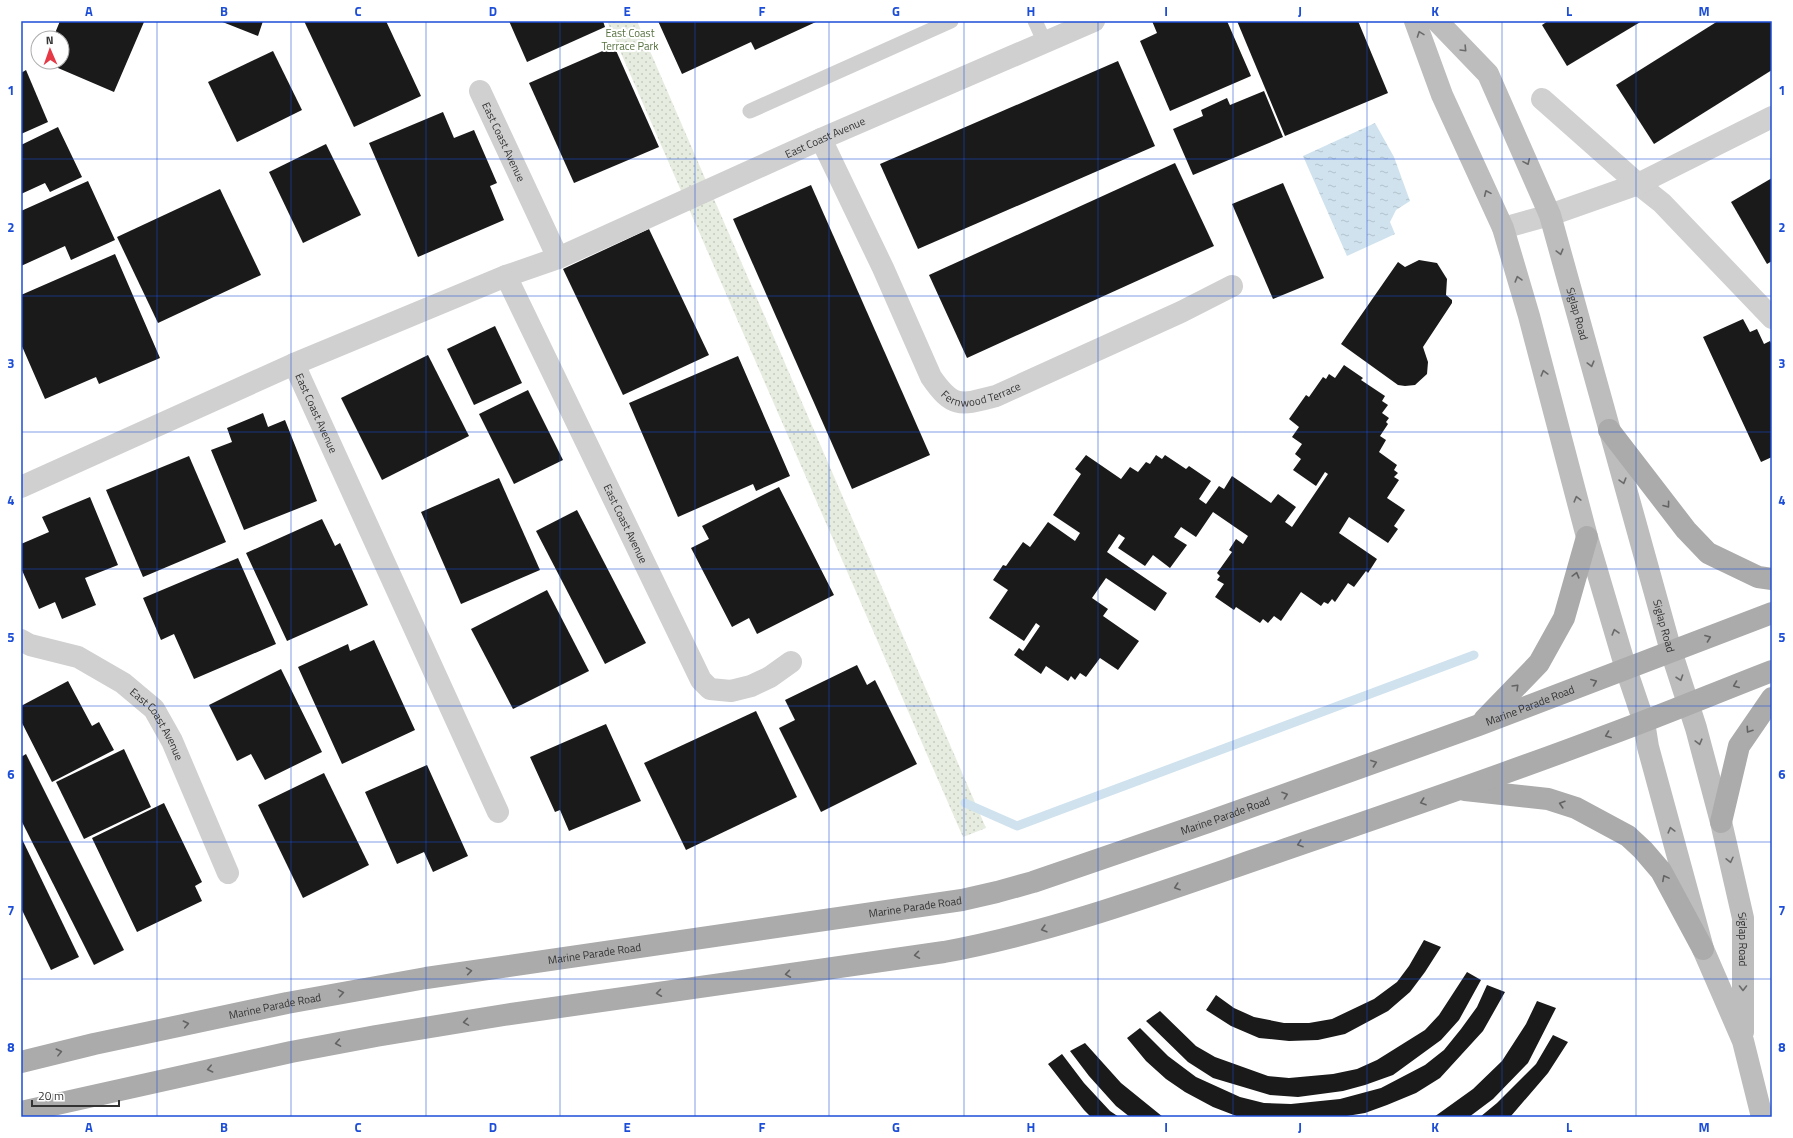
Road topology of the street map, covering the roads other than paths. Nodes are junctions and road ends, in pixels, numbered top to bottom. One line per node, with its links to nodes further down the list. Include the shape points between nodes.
1 (950, 21): 9 (lane)
2 (1035, 21): 6 (lane)
3 (1094, 21): 6 (street, East Coast Avenue)
4 (1416, 21): 14 (main road, Siglap Road, one-way to 4, via 1442,95)
5 (1437, 21): 13 (main road, Siglap Road, one-way to 13, via 1488,74)
6 (1045, 43): 11 (street, East Coast Avenue)
7 (480, 91): 15 (street, East Coast Avenue)
8 (1542, 100): 12 (street)
9 (750, 111)
10 (1772, 117): 12 (street)
11 (821, 139): 15 (street, East Coast Avenue); 17 (street, Fernwood Terrace, via 883,268 931,377 942,392 954,402 974,402 996,396 1181,312)
12 (1638, 184): 13 (street); 18 (street, via 1662,203)
13 (1550, 214): 14 (street); 20 (main road, Siglap Road, one-way to 20)
14 (1503, 228): 22 (main road, Siglap Road, one-way to 14, via 1529,316)
15 (558, 258): 16 (street, East Coast Avenue)
16 (506, 276): 19 (street, East Coast Avenue); 27 (street, East Coast Avenue, via 700,680 710,689 730,691 758,683)
17 (1232, 286)
18 (1772, 318)
19 (294, 364): 21 (street, East Coast Avenue); 35 (street, East Coast Avenue)
20 (1609, 430): 23 (main road, one-way to 23, via 1686,530 1708,553 1758,577); 26 (main road, Siglap Road, one-way to 26)
21 (22, 485)
22 (1587, 537): 28 (main road, Siglap Road, one-way to 22); 33 (main road, one-way to 22, via 1539,664 1564,618)
23 (1772, 579)
24 (1772, 613): 26 (main road, Marine Parade Road, one-way to 24)
25 (21, 640): 37 (street, East Coast Avenue, via 30,645 78,657 123,683 154,708 172,741)
26 (1671, 651): 28 (main road, Marine Parade Road); 31 (main road, Siglap Road, one-way to 31)
27 (791, 662)
28 (1626, 669): 32 (main road, Siglap Road); 33 (main road, Marine Parade Road, one-way to 28)
29 (1772, 671): 31 (main road, one-way to 31)
30 (1772, 698): 36 (main road, one-way to 36, via 1739,746)
31 (1689, 704): 32 (main road); 36 (main road, Siglap Road, one-way to 36)
32 (1644, 722): 34 (main road, one-way to 34); 38 (main road, Siglap Road, one-way to 32, via 1648,747)
33 (1479, 725): 40 (main road, Marine Parade Road, one-way to 33, via 287,1003 426,978 962,900 997,892 1073,869)
34 (1460, 789): 38 (main road, one-way to 34, via 1661,871 1644,850 1628,836 1576,808 1548,799); 41 (main road, one-way to 41, via 1142,899 1000,941 944,952 504,1015 376,1036 291,1052)
35 (498, 812)
36 (1721, 822): 39 (main road, Siglap Road, one-way to 39, via 1743,918)
37 (228, 873)
38 (1703, 949): 39 (main road, Siglap Road)
39 (1743, 1041): 42 (main road, Siglap Road)
40 (21, 1062)
41 (21, 1112)
42 (1762, 1117)

